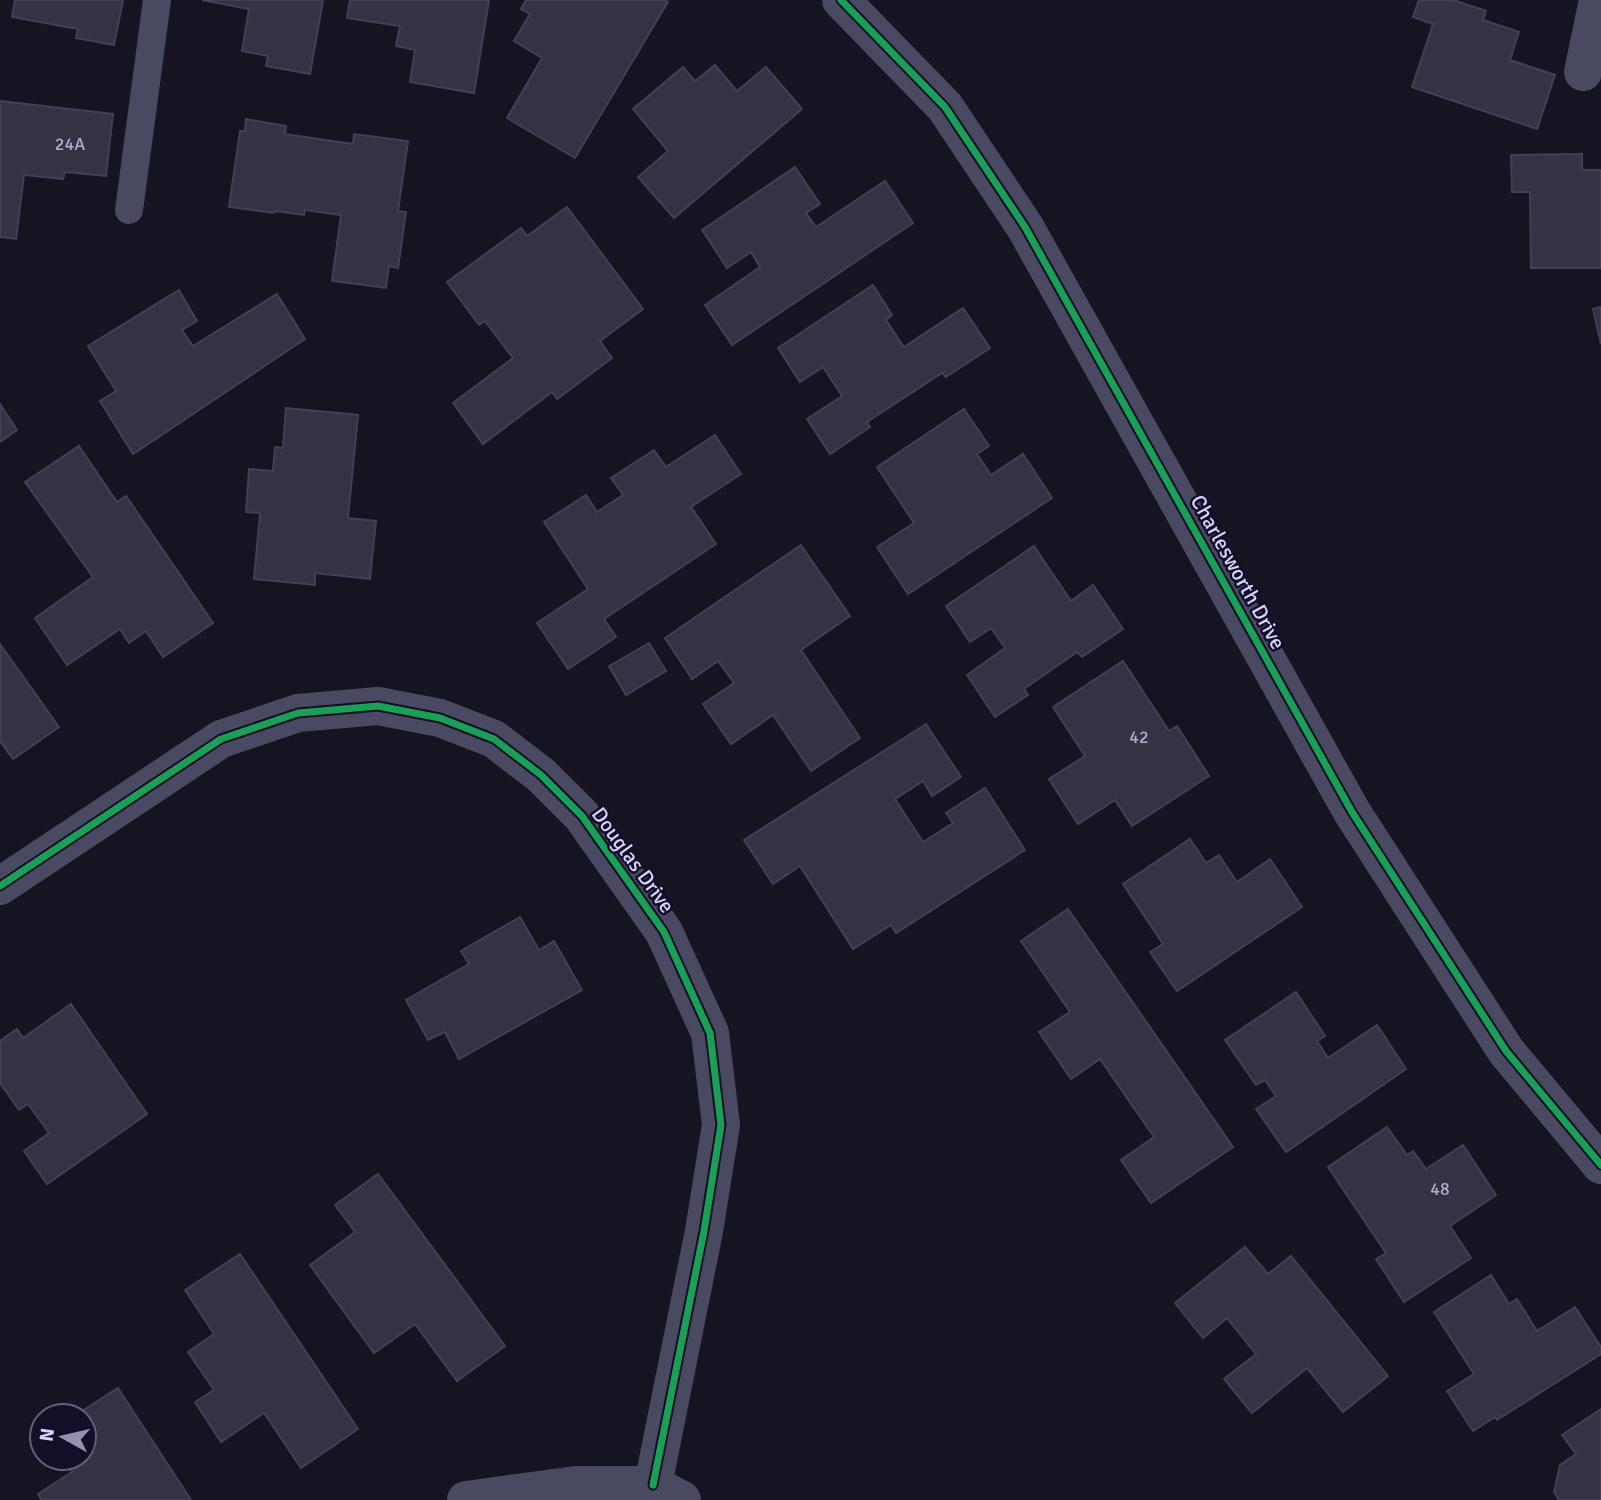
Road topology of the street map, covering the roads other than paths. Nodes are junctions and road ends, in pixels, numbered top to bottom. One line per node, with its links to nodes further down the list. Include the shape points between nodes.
1 (158, 0): 5 (lane)
2 (841, 0): 7 (street, Charlesworth Drive, via 945,107 1025,227 1352,812 1506,1051)
3 (1598, 0): 4 (street)
4 (1583, 72)
5 (129, 210)
6 (0, 886): 8 (street, Douglas Drive, via 221,739 298,713 378,706 440,719 494,739 541,775 582,816 664,932 710,1033 721,1125)
7 (1601, 1166)
8 (668, 1493): 9 (street, via 576,1485)
9 (466, 1500)

